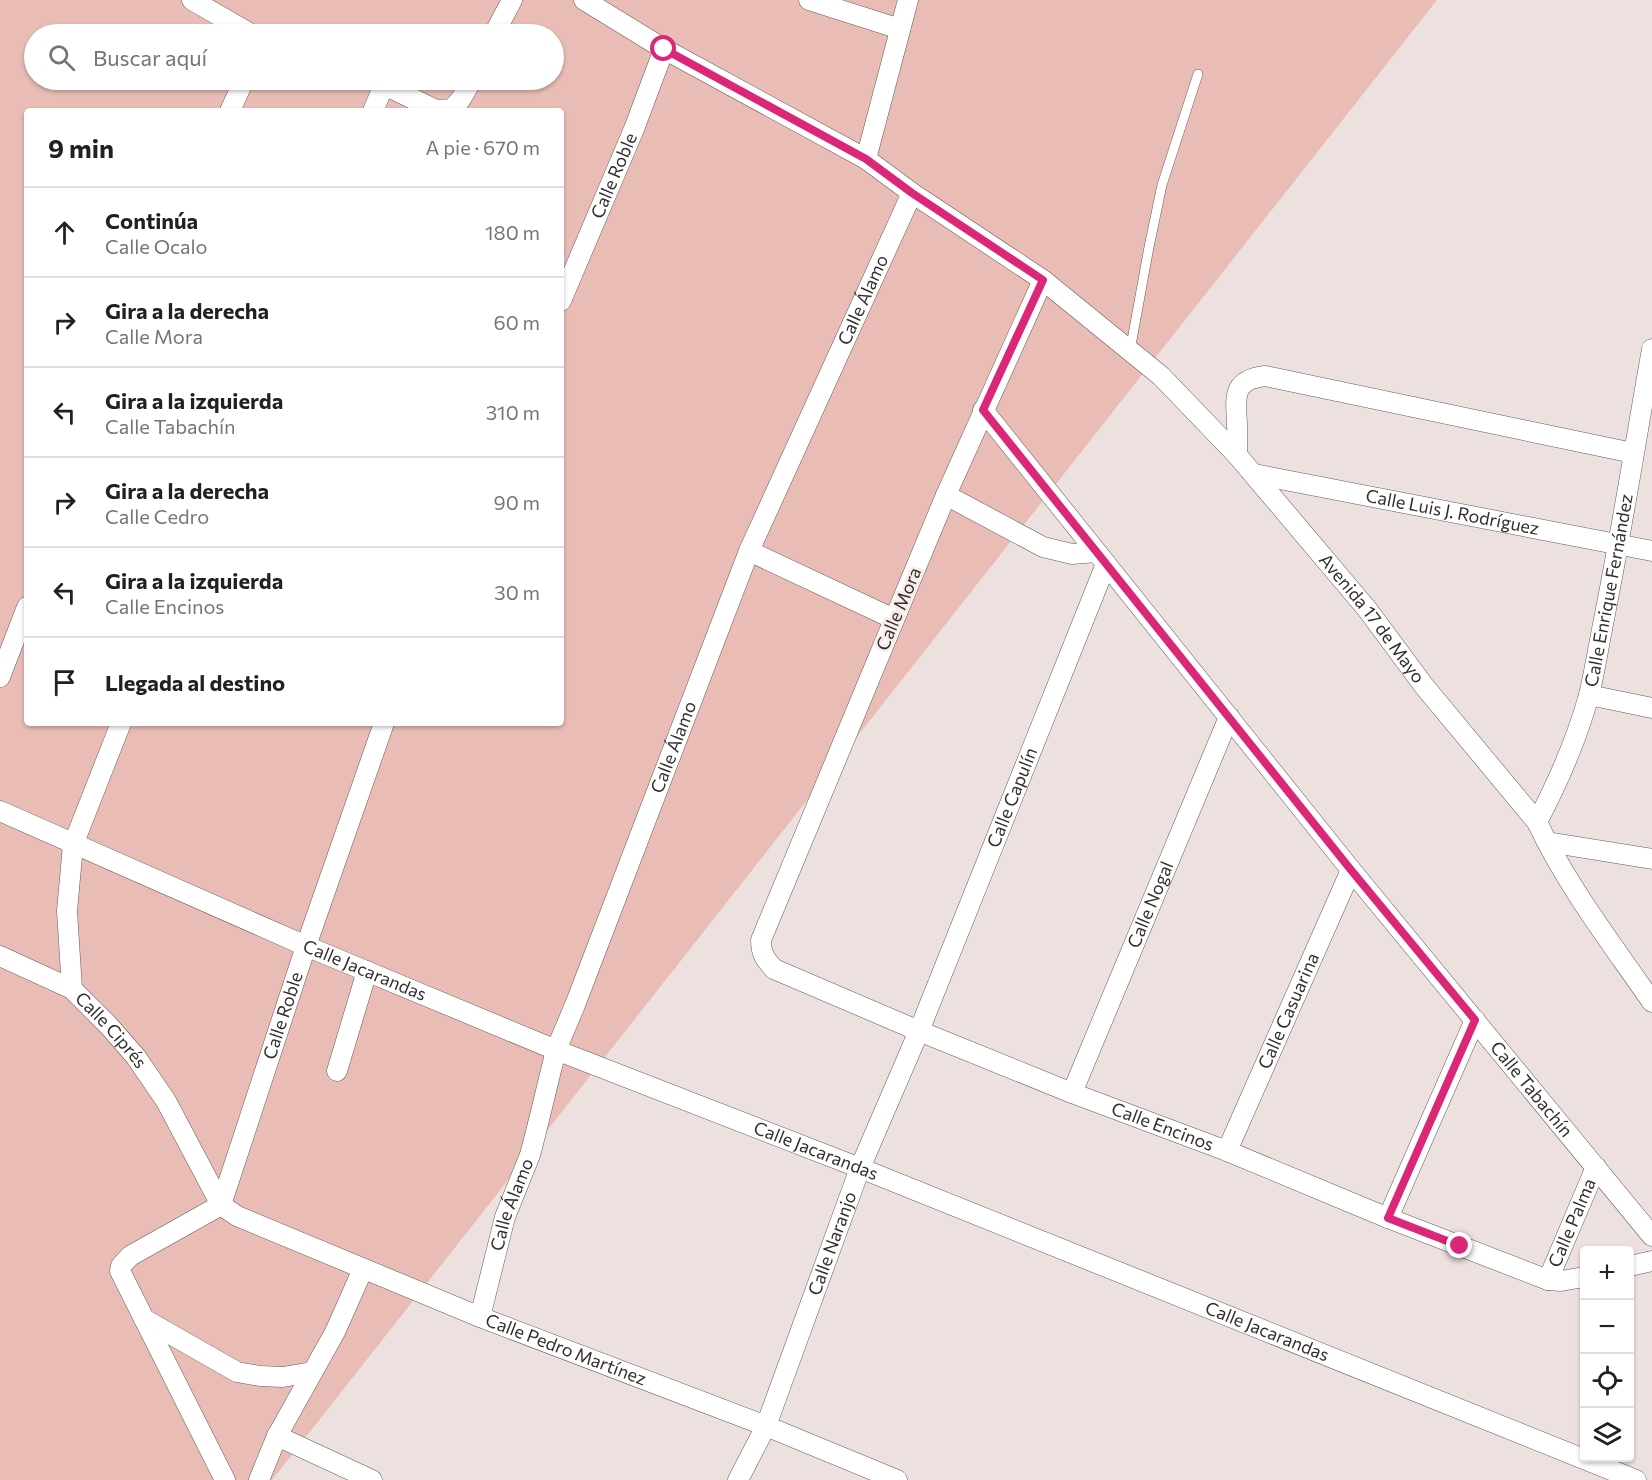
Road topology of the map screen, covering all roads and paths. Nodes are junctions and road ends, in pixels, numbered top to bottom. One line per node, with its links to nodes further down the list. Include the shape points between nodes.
1 (192, 0): 6 (street)
2 (512, 0): 7 (street)
3 (584, 0): 9 (street, Avenida 17 de Mayo)
4 (809, 0): 8 (street)
5 (908, 0): 8 (street)
6 (234, 24)
7 (499, 24)
8 (900, 29): 19 (street)
9 (664, 49): 19 (street, Avenida 17 de Mayo); 22 (street, Calle Roble)
10 (1198, 74): 24 (lane, via 1162,185)
11 (239, 90): 15 (street)
12 (377, 90): 16 (street)
13 (395, 90): 17 (street)
14 (466, 90): 18 (street)
15 (231, 108)
16 (374, 108)
17 (432, 108)
18 (453, 108)
19 (866, 159): 20 (street, Avenida 17 de Mayo)
20 (912, 193): 21 (street, Avenida 17 de Mayo); 31 (street, Calle Álamo)
21 (1043, 280): 24 (street, Avenida 17 de Mayo); 25 (street, Calle Mora)
22 (564, 294)
23 (1652, 349): 26 (street, Calle Enrique Fernández)
24 (1130, 351): 27 (street, Avenida 17 de Mayo, via 1161,376)
25 (983, 410): 29 (street, Calle Mora); 33 (street, Calle Tabachín)
26 (1633, 453): 27 (street, via 1265,376 1244,382 1236,392); 30 (street, Calle Enrique Fernández)
27 (1237, 455): 28 (street, Avenida 17 de Mayo)
28 (1254, 474): 30 (street, Calle Luis J. Rodríguez); 43 (street, Avenida 17 de Mayo)
29 (946, 495): 33 (street, via 1043,547); 35 (street, Calle Mora)
30 (1619, 544): 32 (street, Calle Luis J. Rodríguez); 37 (street, Calle Enrique Fernández)
31 (749, 551): 35 (street); 56 (street, Calle Álamo)
32 (1652, 551)
33 (1101, 558): 39 (street, Calle Tabachín); 55 (street, Calle Capulín)
34 (24, 615): 36 (street)
35 (894, 619): 48 (street, Calle Mora)
36 (0, 677)
37 (1589, 695): 38 (street); 43 (street, Calle Enrique Fernández, via 1572,746)
38 (1652, 708)
39 (1228, 717): 47 (street, Calle Tabachín); 58 (street, Calle Nogal)
40 (120, 726): 45 (street, Calle Ciprés)
41 (383, 726): 49 (street, Calle Roble)
42 (0, 811): 45 (street, Calle Jacarandas)
43 (1537, 822): 44 (street, Avenida 17 de Mayo)
44 (1547, 842): 46 (street); 53 (street, Avenida 17 de Mayo)
45 (73, 845): 49 (street, Calle Jacarandas); 52 (street, Calle Ciprés, via 67,911)
46 (1652, 859)
47 (1351, 870): 54 (street, Calle Tabachín); 59 (street, Calle Casuarina)
48 (761, 940): 55 (street, Calle Encinos, via 761,951 774,969)
49 (306, 946): 51 (street, Calle Jacarandas); 62 (street, Calle Roble)
50 (0, 956): 52 (street)
51 (367, 971): 56 (street, Calle Jacarandas); 57 (street)
52 (72, 989): 62 (street, Calle Ciprés, via 136,1057)
53 (1652, 1002)
54 (1475, 1020): 60 (street, Calle Tabachín); 63 (street)
55 (919, 1031): 58 (street, Calle Encinos); 61 (street, Calle Naranjo)
56 (556, 1050): 61 (street, Calle Jacarandas); 70 (street, Calle Álamo, via 530,1155 505,1217)
57 (337, 1071)
58 (1072, 1093): 59 (street, Calle Encinos)
59 (1227, 1151): 63 (street, Calle Encinos)
60 (1596, 1167): 64 (street, Calle Tabachín); 69 (street, Calle Palma)
61 (860, 1168): 73 (street, Calle Naranjo); 80 (street, Calle Jacarandas)
62 (229, 1210): 67 (street, Calle Pedro Martínez); 71 (street, via 130,1256 121,1266)
63 (1388, 1218): 69 (street, Calle Encinos)
64 (1652, 1236)
65 (1652, 1261): 66 (street)
66 (1634, 1265)
67 (363, 1269): 70 (street, Calle Pedro Martínez); 72 (street)
68 (1580, 1278): 69 (street, Calle Encinos)
69 (1548, 1280)
70 (480, 1317): 73 (street, Calle Pedro Martínez)
71 (144, 1320): 72 (street, via 237,1372 283,1377); 75 (street)
72 (312, 1372): 74 (street)
73 (766, 1426): 78 (street, Calle Naranjo); 79 (street, Calle Pedro Martínez)
74 (277, 1436): 76 (street); 77 (street)
75 (222, 1477)
76 (259, 1480)
77 (372, 1480)
78 (738, 1480)
79 (897, 1480)
80 (1636, 1480)

